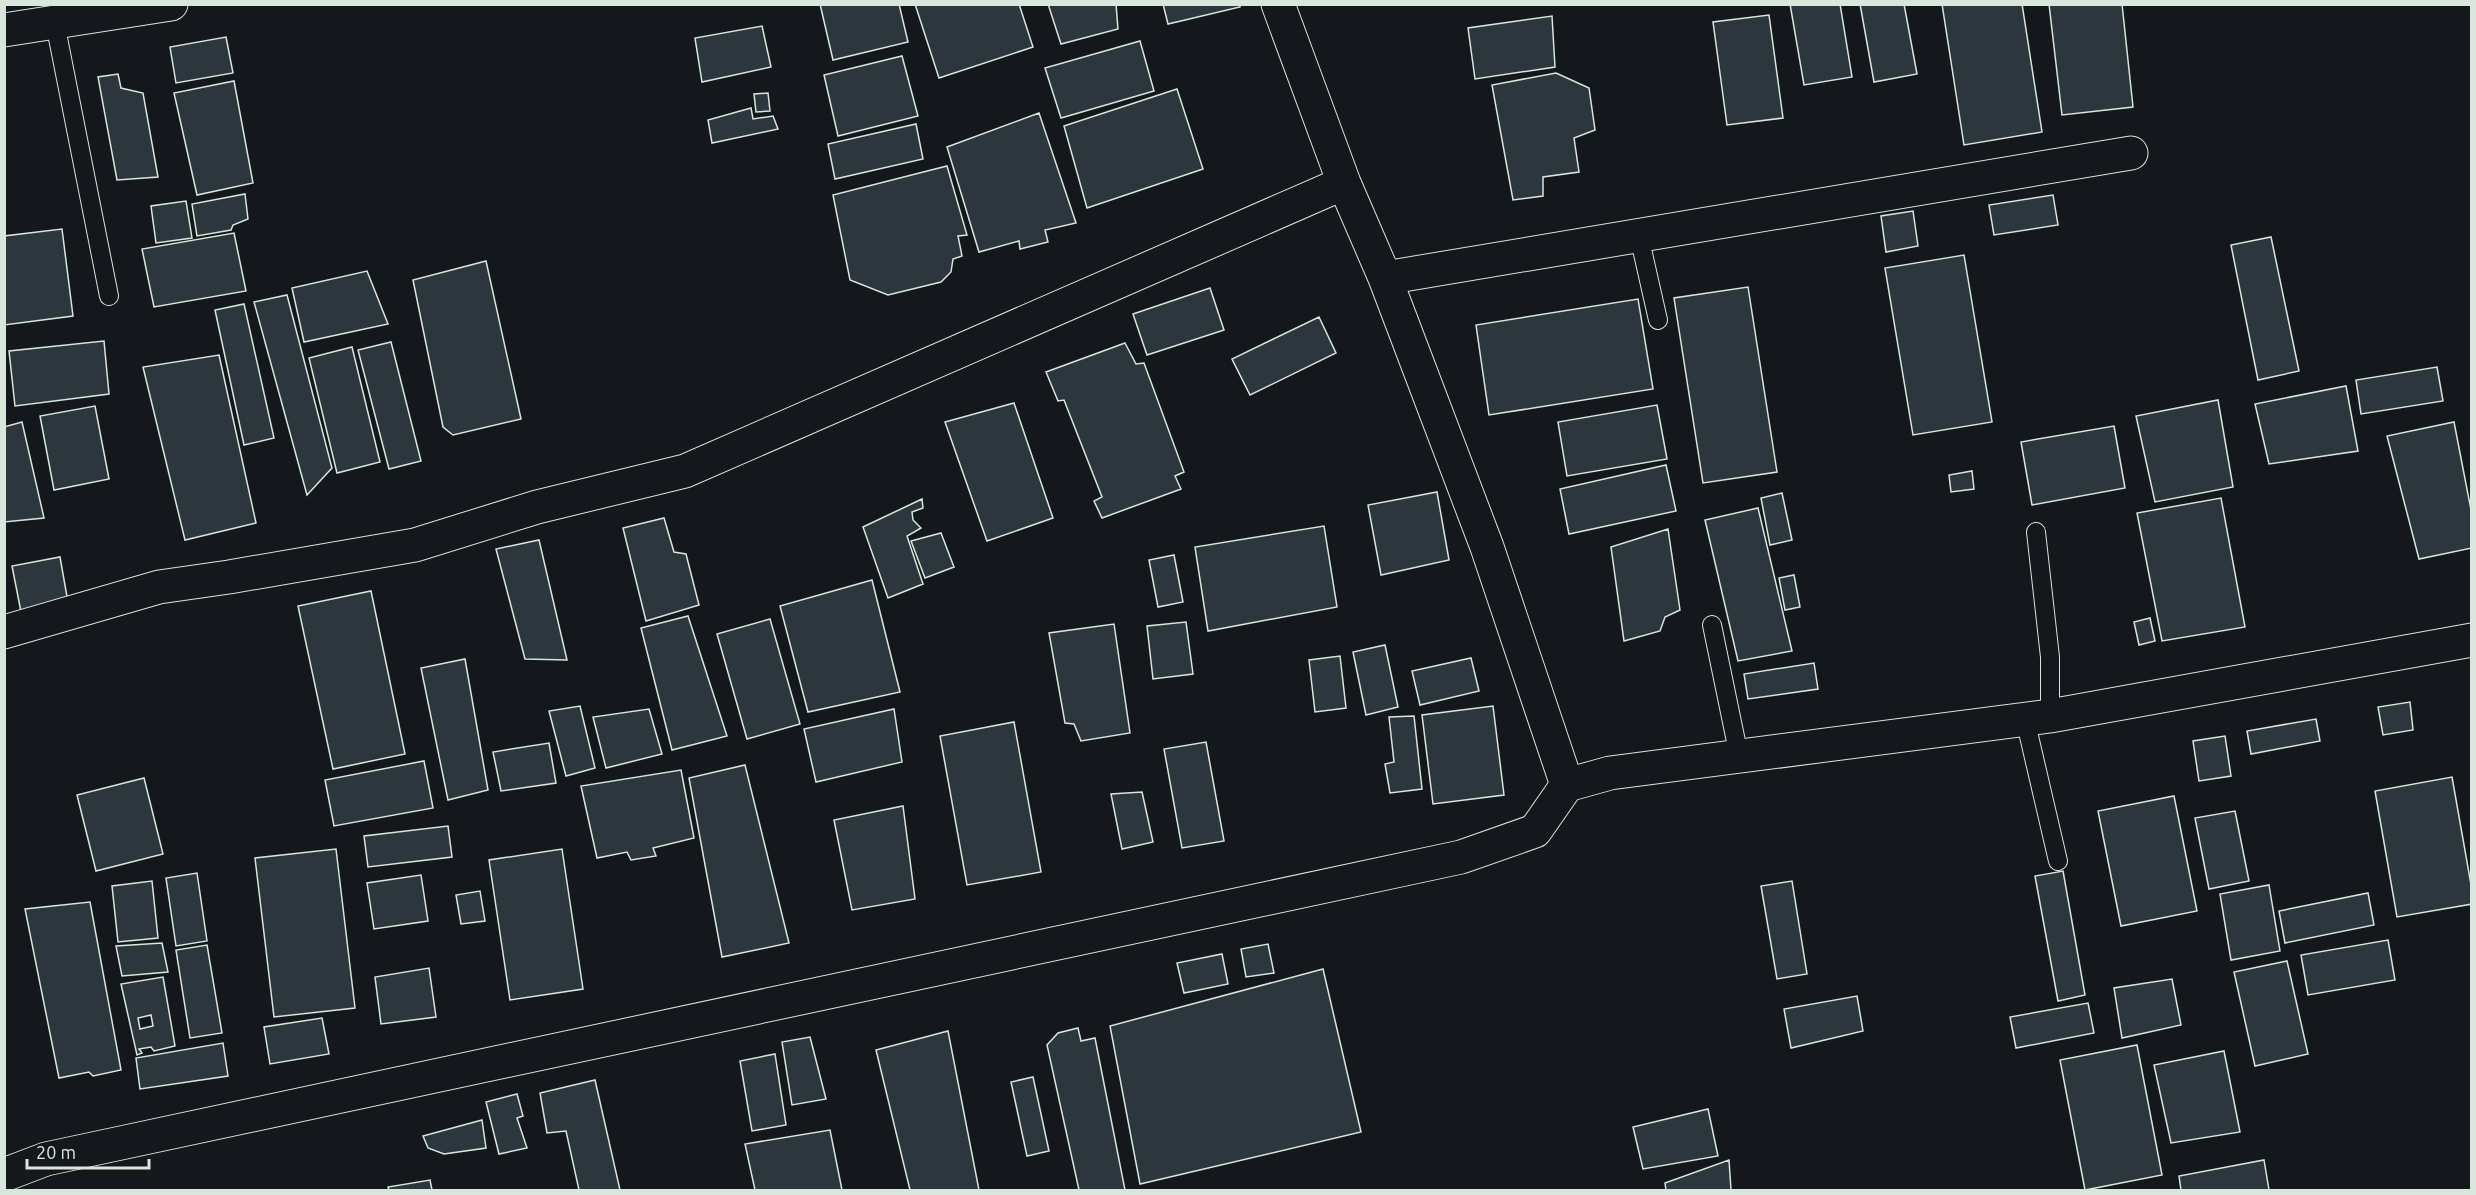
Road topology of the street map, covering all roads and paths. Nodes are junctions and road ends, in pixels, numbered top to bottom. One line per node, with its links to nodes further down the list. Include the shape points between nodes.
1 (171, 4): 3 (street)
2 (1278, 4): 6 (street)
3 (55, 23): 4 (street); 9 (lane)
4 (4, 30)
5 (2131, 153): 7 (street)
6 (1344, 183): 8 (street); 13 (street, via 685,471 537,507 415,544 159,587)
7 (1639, 236): 8 (street); 10 (lane)
8 (1385, 278): 17 (street, via 1487,546)
9 (110, 296)
10 (1658, 320)
11 (2036, 532): 15 (lane, via 2050,657)
12 (1712, 625): 16 (lane)
13 (4, 632)
14 (2472, 640): 15 (street)
15 (2037, 717): 16 (street); 18 (lane)
16 (1739, 756): 17 (street, via 1610,773)
17 (1567, 785): 19 (street, via 1535,831 1461,857 46,1159)
18 (2058, 861)
19 (4, 1175)

